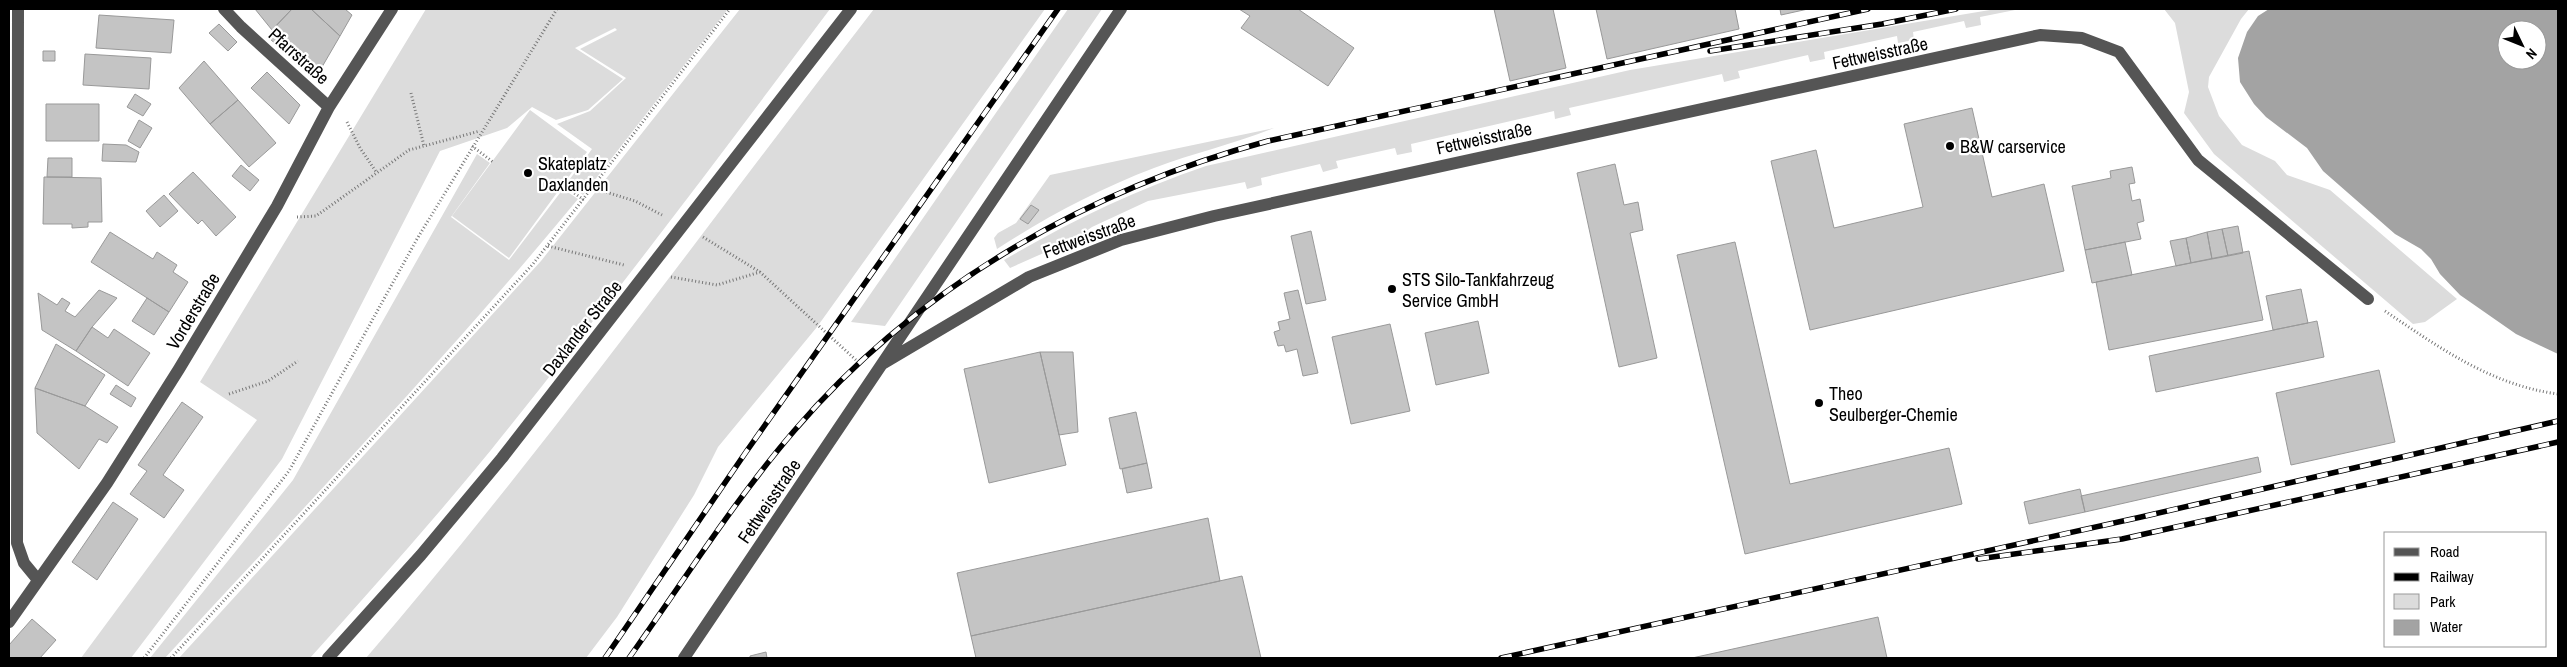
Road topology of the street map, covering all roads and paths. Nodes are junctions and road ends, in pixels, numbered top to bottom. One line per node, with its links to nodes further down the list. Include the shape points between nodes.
1 (18, 9): 30 (street, via 17,543 24,563)
2 (224, 9): 9 (street, Pfarrstraße)
3 (392, 9): 9 (street, Vorderstraße)
4 (557, 9): 11 (path)
5 (730, 9): 17 (path)
6 (851, 9): 20 (street, Daxlander Straße)
7 (1121, 9): 26 (street, Fettweisstraße)
8 (411, 93): 12 (path)
9 (329, 107): 19 (street, Vorderstraße)
10 (345, 118): 15 (path)
11 (481, 131): 12 (path); 13 (path)
12 (424, 146): 15 (path, via 409,150)
13 (472, 146): 14 (path); 32 (path, via 288,471)
14 (493, 162)
15 (377, 173): 19 (path, via 316,216 296,217)
16 (563, 185): 18 (path)
17 (593, 188): 18 (path); 20 (path, via 635,200)
18 (584, 200): 21 (path)
19 (277, 206): 30 (street, Vorderstraße, via 174,378)
20 (682, 226): 22 (street, Daxlander Straße); 23 (path)
21 (548, 246): 22 (path); 33 (path)
22 (647, 271): 23 (path, via 717,285); 34 (street, Daxlander Straße, via 502,458 421,555)
23 (760, 272): 27 (path)
24 (2368, 299): 26 (street, Fettweisstraße, via 2198,160 2119,52 2082,38 2040,35 1214,216 1121,240 1029,277); 29 (path, via 2452,356 2484,373 2532,391)
25 (298, 361): 28 (path, via 268,381)
26 (882, 364): 27 (street, Fettweisstraße)
27 (874, 376): 35 (street, Fettweisstraße)
28 (229, 394)
29 (2558, 394)
30 (38, 580): 31 (street, Vorderstraße)
31 (9, 622)
32 (144, 658)
33 (172, 658)
34 (328, 658)
35 (684, 658)

